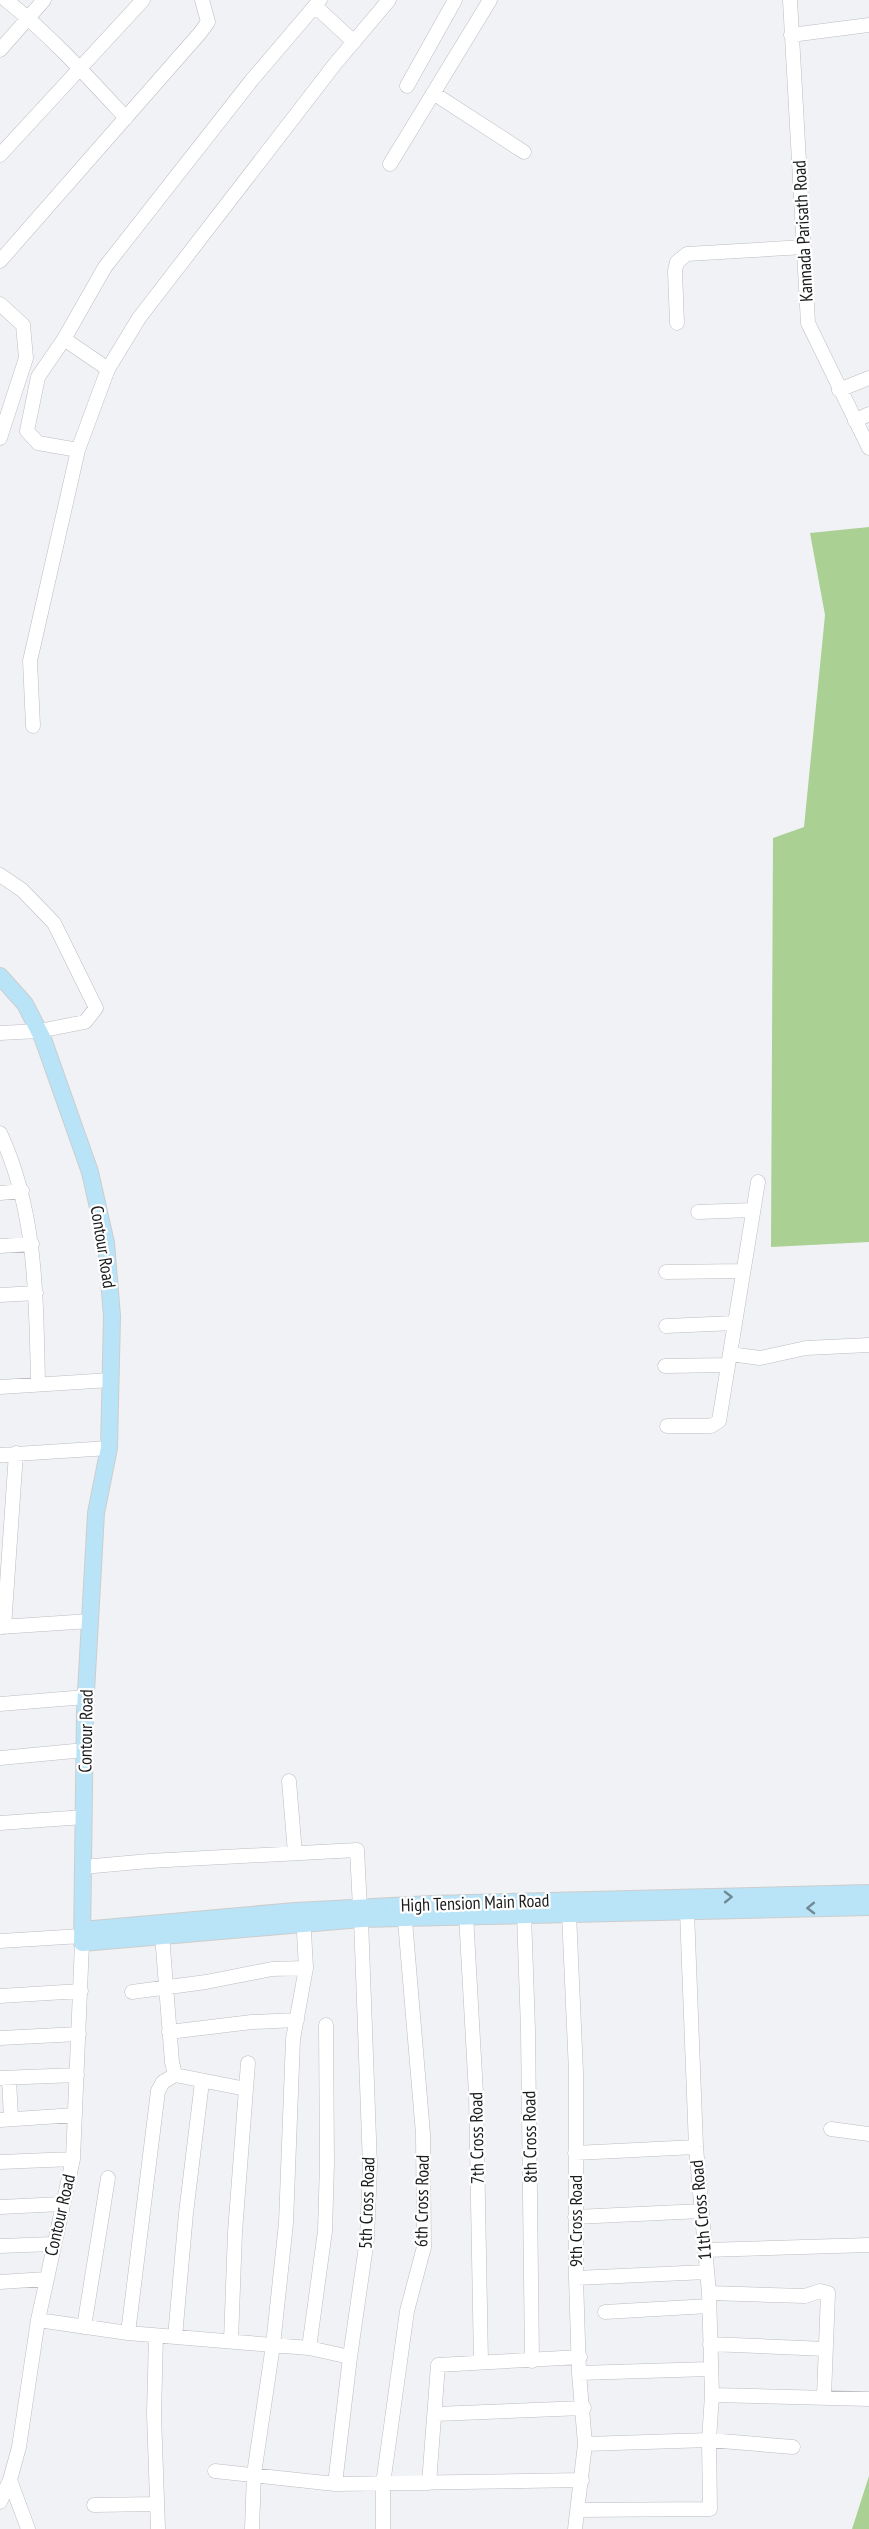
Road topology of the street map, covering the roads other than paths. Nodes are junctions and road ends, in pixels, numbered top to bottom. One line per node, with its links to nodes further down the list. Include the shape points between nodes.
1 (6, 0): 10 (street)
2 (44, 0): 10 (street)
3 (143, 0): 15 (street)
4 (202, 0): 18 (street, via 207,22 201,33)
5 (389, 0): 13 (street)
6 (455, 0): 16 (street)
7 (489, 0): 17 (street)
8 (790, 0): 12 (street, Kannada Parisath Road)
9 (318, 3): 13 (street); 26 (street, via 251,81 105,267)
10 (28, 18): 14 (street); 15 (street)
11 (869, 25): 12 (street)
12 (791, 35): 22 (street, Kannada Parisath Road)
13 (354, 42): 27 (street, via 139,318)
14 (0, 50)
15 (80, 69): 18 (street); 20 (street)
16 (407, 86)
17 (433, 93): 19 (street); 21 (street)
18 (126, 118): 23 (street)
19 (524, 152)
20 (0, 155)
21 (390, 164)
22 (804, 247): 25 (street, via 687,254 677,262 675,271); 29 (street, Kannada Parisath Road, via 808,322)
23 (0, 261)
24 (0, 304): 32 (street, via 23,325 26,358)
25 (677, 323)
26 (64, 339): 27 (street); 34 (street, via 38,377 27,431 38,443)
27 (108, 369): 34 (street)
28 (869, 378): 29 (street)
29 (839, 390): 31 (street, Kannada Parisath Road)
30 (869, 414): 31 (street)
31 (855, 421): 33 (street, Kannada Parisath Road)
32 (0, 438)
33 (869, 448)
34 (78, 450): 35 (street, via 30,661)
35 (33, 726)
36 (0, 875): 38 (street, via 22,890 54,923 96,1008 85,1022)
37 (0, 976): 38 (main road, Contour Road, via 25,1004)
38 (39, 1031): 39 (street); 57 (main road, Contour Road, via 90,1172 106,1243 112,1316)
39 (0, 1033)
40 (0, 1133): 42 (street)
41 (758, 1182): 44 (street)
42 (21, 1191): 43 (street); 46 (street)
43 (0, 1193)
44 (753, 1210): 45 (street); 48 (street)
45 (698, 1212)
46 (32, 1244): 47 (street); 50 (street)
47 (0, 1246)
48 (743, 1271): 49 (street); 52 (street)
49 (666, 1272)
50 (36, 1293): 51 (street); 58 (street)
51 (0, 1295)
52 (735, 1323): 53 (street); 55 (street)
53 (666, 1326)
54 (869, 1345): 55 (street, via 806,1348)
55 (729, 1360): 56 (street); 60 (street, via 716,1425)
56 (665, 1366)
57 (111, 1380): 58 (street); 61 (main road, Contour Road)
58 (38, 1384): 59 (street)
59 (0, 1387)
60 (667, 1426)
61 (109, 1448): 62 (street); 65 (main road, Contour Road, via 96,1514)
62 (16, 1453): 63 (street); 64 (street)
63 (0, 1455)
64 (5, 1541): 66 (street)
65 (90, 1621): 66 (street); 67 (main road, Contour Road)
66 (2, 1627)
67 (86, 1697): 68 (street); 69 (main road, Contour Road)
68 (0, 1704)
69 (85, 1750): 70 (street); 72 (main road, Contour Road)
70 (0, 1758)
71 (289, 1781): 74 (street)
72 (84, 1817): 73 (street); 75 (main road, Contour Road)
73 (0, 1824)
74 (295, 1853): 75 (street); 81 (street, 5th Cross Road, via 357,1850)
75 (83, 1867): 86 (main road, Contour Road)
76 (869, 1893): 78 (main road, High Tension Main Road, one-way to 76)
77 (869, 1907): 79 (main road, one-way to 79)
78 (405, 1911): 81 (main road, High Tension Main Road); 83 (main road); 157 (street, 6th Cross Road, via 423,2134 424,2247 407,2311)
79 (687, 1911): 80 (main road); 108 (street, 11th Cross Road)
80 (569, 1913): 82 (main road); 109 (street, 9th Cross Road, via 576,2072)
81 (361, 1914): 84 (main road, High Tension Main Road); 137 (street, 5th Cross Road, via 370,2166 367,2239)
82 (524, 1914): 83 (main road); 139 (street, 8th Cross Road)
83 (466, 1915): 140 (street, 7th Cross Road, via 476,2094)
84 (303, 1917): 85 (main road); 86 (main road, High Tension Main Road); 88 (street)
85 (162, 1935): 86 (main road); 89 (street)
86 (82, 1936): 87 (street); 90 (street, Contour Road)
87 (0, 1941)
88 (306, 1968): 89 (street, via 272,1968); 93 (street)
89 (165, 1988): 91 (street); 95 (street)
90 (81, 1991): 92 (street); 96 (street, Contour Road)
91 (132, 1992)
92 (0, 1996)
93 (297, 2020): 95 (street); 134 (street, via 286,2223)
94 (326, 2025): 135 (street, via 325,2231)
95 (169, 2032): 100 (street)
96 (79, 2034): 97 (street); 99 (street, Contour Road)
97 (0, 2038)
98 (248, 2063): 103 (street)
99 (77, 2075): 101 (street); 104 (street, Contour Road)
100 (175, 2075): 102 (street); 129 (street, via 163,2082 158,2091)
101 (5, 2078): 105 (street)
102 (202, 2082): 103 (street); 131 (street)
103 (246, 2089): 132 (street)
104 (75, 2115): 105 (street); 110 (street, Contour Road)
105 (5, 2119)
106 (831, 2129): 107 (street)
107 (869, 2134)
108 (696, 2147): 109 (street); 115 (street, 11th Cross Road)
109 (575, 2153): 116 (street, 9th Cross Road)
110 (73, 2159): 111 (street); 113 (street, Contour Road)
111 (0, 2162)
112 (108, 2178): 128 (street)
113 (62, 2204): 114 (street); 117 (street, Contour Road)
114 (0, 2207)
115 (702, 2211): 116 (street); 120 (street, 11th Cross Road)
116 (575, 2217): 122 (street, 9th Cross Road)
117 (53, 2244): 119 (street); 123 (street, Contour Road)
118 (869, 2245): 120 (street)
119 (0, 2246)
120 (706, 2250): 121 (street, 11th Cross Road)
121 (707, 2272): 122 (street); 125 (street, 11th Cross Road)
122 (576, 2278): 138 (street, 9th Cross Road)
123 (46, 2279): 124 (street); 127 (street, Contour Road)
124 (0, 2282)
125 (709, 2299): 126 (street); 133 (street, 11th Cross Road); 136 (street, via 826,2292)
126 (605, 2312)
127 (39, 2320): 128 (street); 153 (street, Contour Road)
128 (84, 2327): 129 (street)
129 (128, 2333): 130 (street)
130 (156, 2336): 131 (street); 159 (street, via 153,2414)
131 (175, 2337): 132 (street)
132 (231, 2341): 134 (street)
133 (710, 2344): 136 (street); 141 (street, 11th Cross Road)
134 (273, 2345): 135 (street); 152 (street)
135 (309, 2348): 137 (street)
136 (826, 2349): 144 (street)
137 (350, 2356): 156 (street, 5th Cross Road)
138 (580, 2357): 139 (street); 142 (street, 9th Cross Road)
139 (532, 2361): 140 (street)
140 (481, 2362): 147 (street, via 438,2365)
141 (710, 2369): 142 (street); 143 (street, 11th Cross Road)
142 (579, 2373): 146 (street, 9th Cross Road)
143 (712, 2395): 144 (street); 148 (street, 11th Cross Road)
144 (824, 2396): 145 (street)
145 (869, 2399)
146 (584, 2408): 147 (street); 149 (street, 9th Cross Road)
147 (436, 2414): 155 (street)
148 (709, 2440): 149 (street); 150 (street); 161 (street, 11th Cross Road, via 710,2509)
149 (585, 2444): 154 (street, 9th Cross Road)
150 (793, 2447)
151 (214, 2471): 152 (street)
152 (254, 2475): 156 (street); 164 (street)
153 (10, 2480): 158 (street, Contour Road); 162 (street)
154 (582, 2480): 155 (street); 161 (street, 9th Cross Road)
155 (429, 2483): 157 (street)
156 (335, 2484): 157 (street)
157 (383, 2484): 165 (street, 6th Cross Road)
158 (0, 2502)
159 (157, 2504): 160 (street); 163 (street)
160 (94, 2505)
161 (578, 2510): 166 (street, 9th Cross Road)
162 (28, 2529)
163 (158, 2529)
164 (252, 2529)
165 (383, 2529)
166 (575, 2529)

